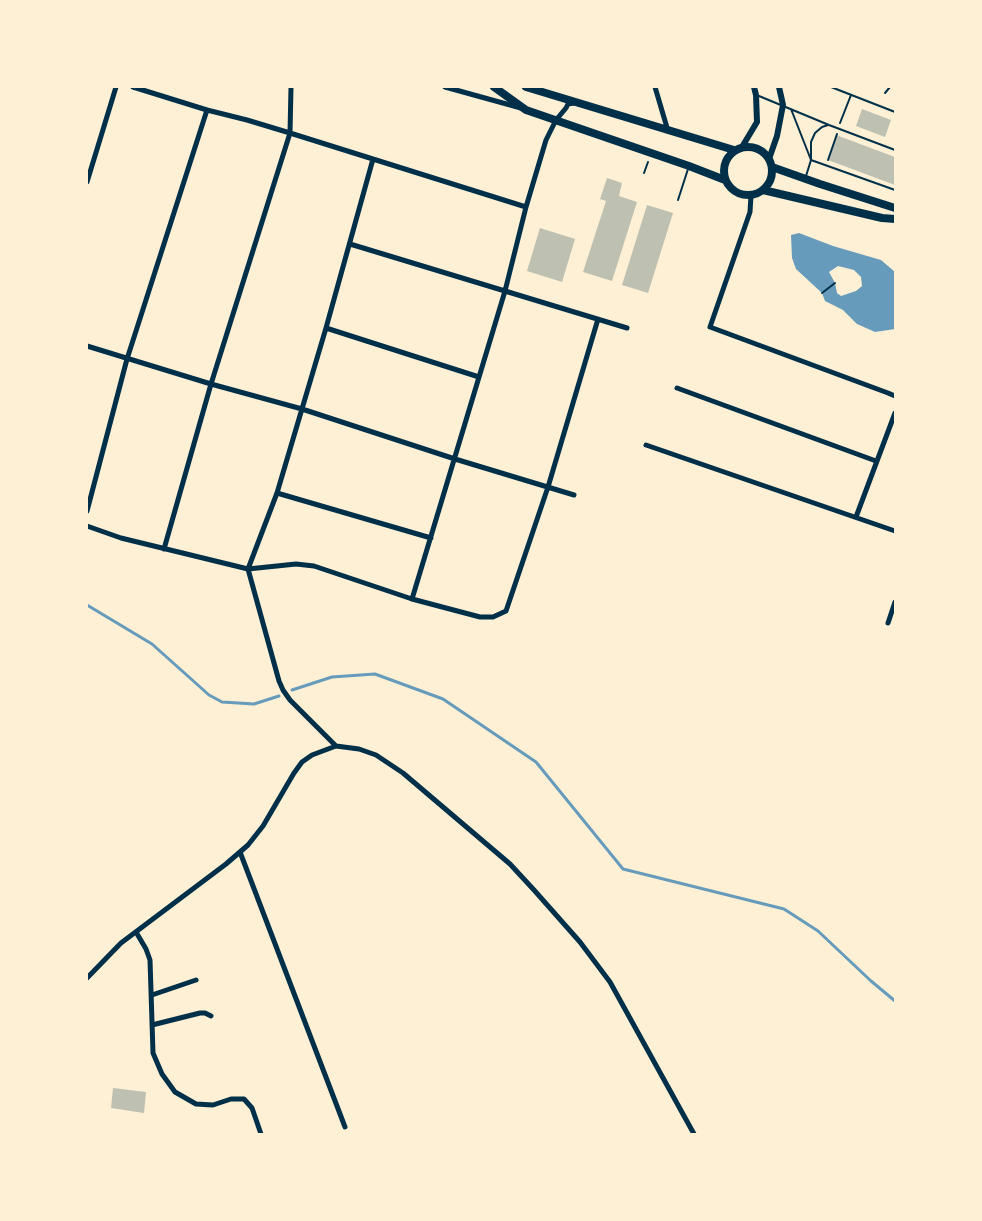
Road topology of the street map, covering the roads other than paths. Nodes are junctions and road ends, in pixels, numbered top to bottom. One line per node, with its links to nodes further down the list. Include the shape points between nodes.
1 (116, 87): 28 (street)
2 (133, 87): 14 (street)
3 (291, 87): 19 (street)
4 (445, 87): 15 (street)
5 (494, 87): 15 (main road)
6 (526, 87): 11 (main road)
7 (655, 87): 18 (street)
8 (754, 87): 10 (street)
9 (779, 87): 12 (street)
10 (756, 94): 12 (lane); 20 (street, via 757,122)
11 (581, 103): 16 (street, via 568,105); 18 (main road)
12 (783, 105): 13 (lane); 24 (street)
13 (790, 108): 17 (lane); 23 (lane)
14 (207, 110): 19 (street); 42 (street)
15 (526, 110): 16 (main road)
16 (556, 120): 25 (main road); 33 (street)
17 (829, 125): 21 (lane); 23 (lane, via 814,133)
18 (668, 131): 20 (main road)
19 (290, 132): 22 (street); 44 (street)
20 (738, 148): 24 (main road, via 758,148); 27 (main road, via 724,164)
21 (895, 150)
22 (373, 159): 33 (street); 36 (street)
23 (811, 160): 26 (lane); 30 (lane)
24 (771, 163): 26 (main road); 29 (main road, via 771,180)
25 (689, 166): 27 (main road); 32 (lane)
26 (805, 178): 34 (main road)
27 (725, 180): 31 (main road, via 736,192)
28 (87, 182)
29 (763, 190): 31 (main road); 35 (main road)
30 (895, 190)
31 (751, 195): 46 (street, via 750,212 710,327)
32 (678, 200)
33 (526, 207): 37 (street)
34 (895, 208)
35 (895, 219)
36 (350, 244): 37 (street); 39 (street)
37 (505, 291): 38 (street); 43 (street)
38 (598, 319): 40 (street); 52 (street)
39 (326, 328): 43 (street); 47 (street)
40 (627, 328)
41 (87, 346): 42 (street)
42 (127, 359): 44 (street); 55 (street)
43 (479, 377): 50 (street)
44 (210, 384): 47 (street); 60 (street)
45 (677, 388): 51 (street)
46 (895, 396)
47 (302, 409): 50 (street); 53 (street)
48 (895, 413): 51 (street)
49 (646, 445): 56 (street)
50 (455, 459): 52 (street); 59 (street)
51 (876, 461): 56 (street)
52 (548, 487): 54 (street); 62 (street, via 506,610 493,617 480,617)
53 (277, 493): 59 (street); 61 (street)
54 (574, 495)
55 (87, 511)
56 (856, 517): 58 (street)
57 (87, 526): 60 (street)
58 (895, 531)
59 (431, 538): 62 (street)
60 (164, 549): 61 (street)
61 (248, 569): 62 (street, via 305,564); 65 (street, via 283,690)
62 (412, 599)
63 (895, 602): 64 (street)
64 (888, 623)
65 (336, 746): 66 (street, via 302,762 263,826); 75 (street, via 359,749 391,764 510,864 534,890 610,982)
66 (240, 852): 67 (street); 73 (street)
67 (136, 932): 68 (street); 70 (street, via 150,960)
68 (87, 978)
69 (196, 980): 70 (street)
70 (152, 995): 72 (street)
71 (211, 1016): 72 (street, via 200,1013)
72 (152, 1025): 74 (street, via 153,1053 175,1092 195,1104 244,1099 252,1108)
73 (345, 1127)
74 (261, 1134)
75 (694, 1134)

